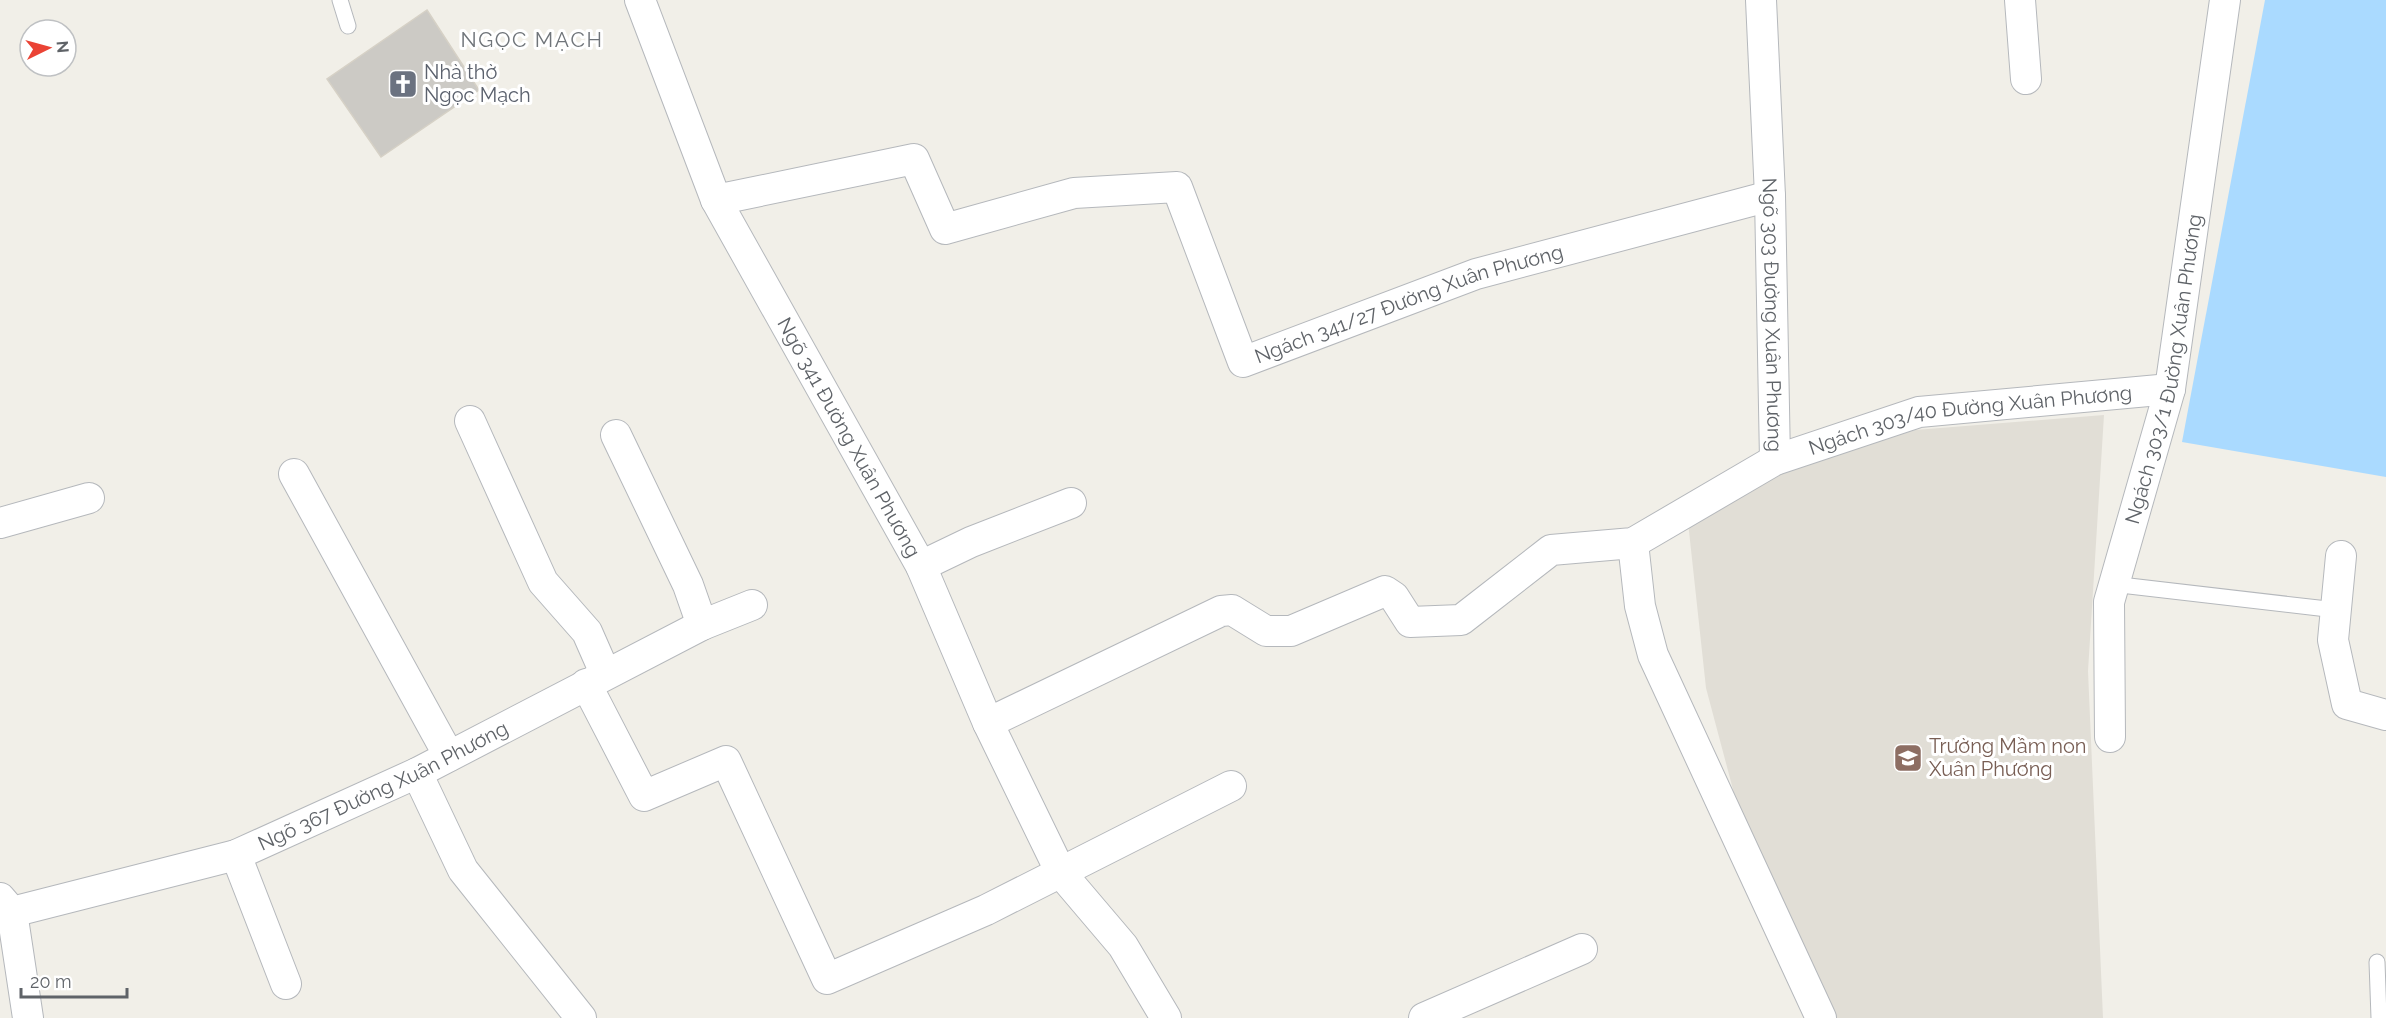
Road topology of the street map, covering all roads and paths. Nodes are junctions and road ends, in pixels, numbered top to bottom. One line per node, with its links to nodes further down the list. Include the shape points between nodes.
1 (340, 0): 6 (lane)
2 (640, 0): 9 (street, Ngõ 341 Đường Xuân Phương)
3 (1761, 0): 8 (street, Ngõ 303 Đường Xuân Phương)
4 (2020, 0): 7 (street)
5 (2224, 0): 10 (street, Ngách 303/1 Đường Xuân Phương)
6 (348, 26)
7 (2026, 79)
8 (1770, 196): 9 (street, Ngách 341/27 Đường Xuân Phương, via 1476,274 1244,362 1177,187 1074,193 945,230 914,159); 13 (street, Ngõ 303 Đường Xuân Phương)
9 (716, 200): 20 (street, Ngõ 341 Đường Xuân Phương)
10 (2170, 389): 13 (street, Ngách 303/40 Đường Xuân Phương, via 1919,412); 21 (street, Ngách 303/1 Đường Xuân Phương)
11 (470, 421): 25 (street, via 543,582 587,632)
12 (616, 435): 24 (street, via 688,585)
13 (1775, 460): 18 (street, Ngõ 303 Đường Xuân Phương)
14 (294, 474): 29 (street)
15 (89, 498): 17 (street)
16 (1071, 503): 20 (street)
17 (0, 523)
18 (1633, 543): 27 (street, Ngõ 303 Đường Xuân Phương, via 1551,550 1457,621 1410,622 1394,597 1385,591 1291,631 1266,631 1232,610 1221,611); 42 (street, via 1640,606 1653,655)
19 (2341, 556): 23 (street)
20 (921, 566): 27 (street, Ngõ 341 Đường Xuân Phương)
21 (2112, 584): 23 (lane); 28 (street, Ngách 303/1 Đường Xuân Phương)
22 (752, 605): 24 (street, Ngõ 367 Đường Xuân Phương)
23 (2336, 610): 26 (street, via 2333,640 2347,704)
24 (702, 625): 25 (street, Ngõ 367 Đường Xuân Phương)
25 (595, 679): 29 (street, Ngõ 367 Đường Xuân Phương); 33 (street, via 644,796 726,761 827,979)
26 (2386, 715)
27 (988, 723): 33 (street, Ngõ 341 Đường Xuân Phương)
28 (2110, 737)
29 (449, 756): 30 (street, Ngõ 367 Đường Xuân Phương)
30 (417, 773): 32 (street, Ngõ 367 Đường Xuân Phương); 39 (street, via 463,870)
31 (1231, 786): 33 (street)
32 (236, 855): 34 (street, Ngõ 367 Đường Xuân Phương); 37 (street)
33 (1061, 873): 40 (street, Ngõ 341 Đường Xuân Phương, via 1123,946)
34 (6, 905): 38 (street)
35 (1582, 949): 41 (street)
36 (2377, 962): 43 (lane)
37 (286, 984)
38 (28, 1018)
39 (581, 1018)
40 (1166, 1018)
41 (1424, 1018)
42 (1821, 1018)
43 (2379, 1018)

